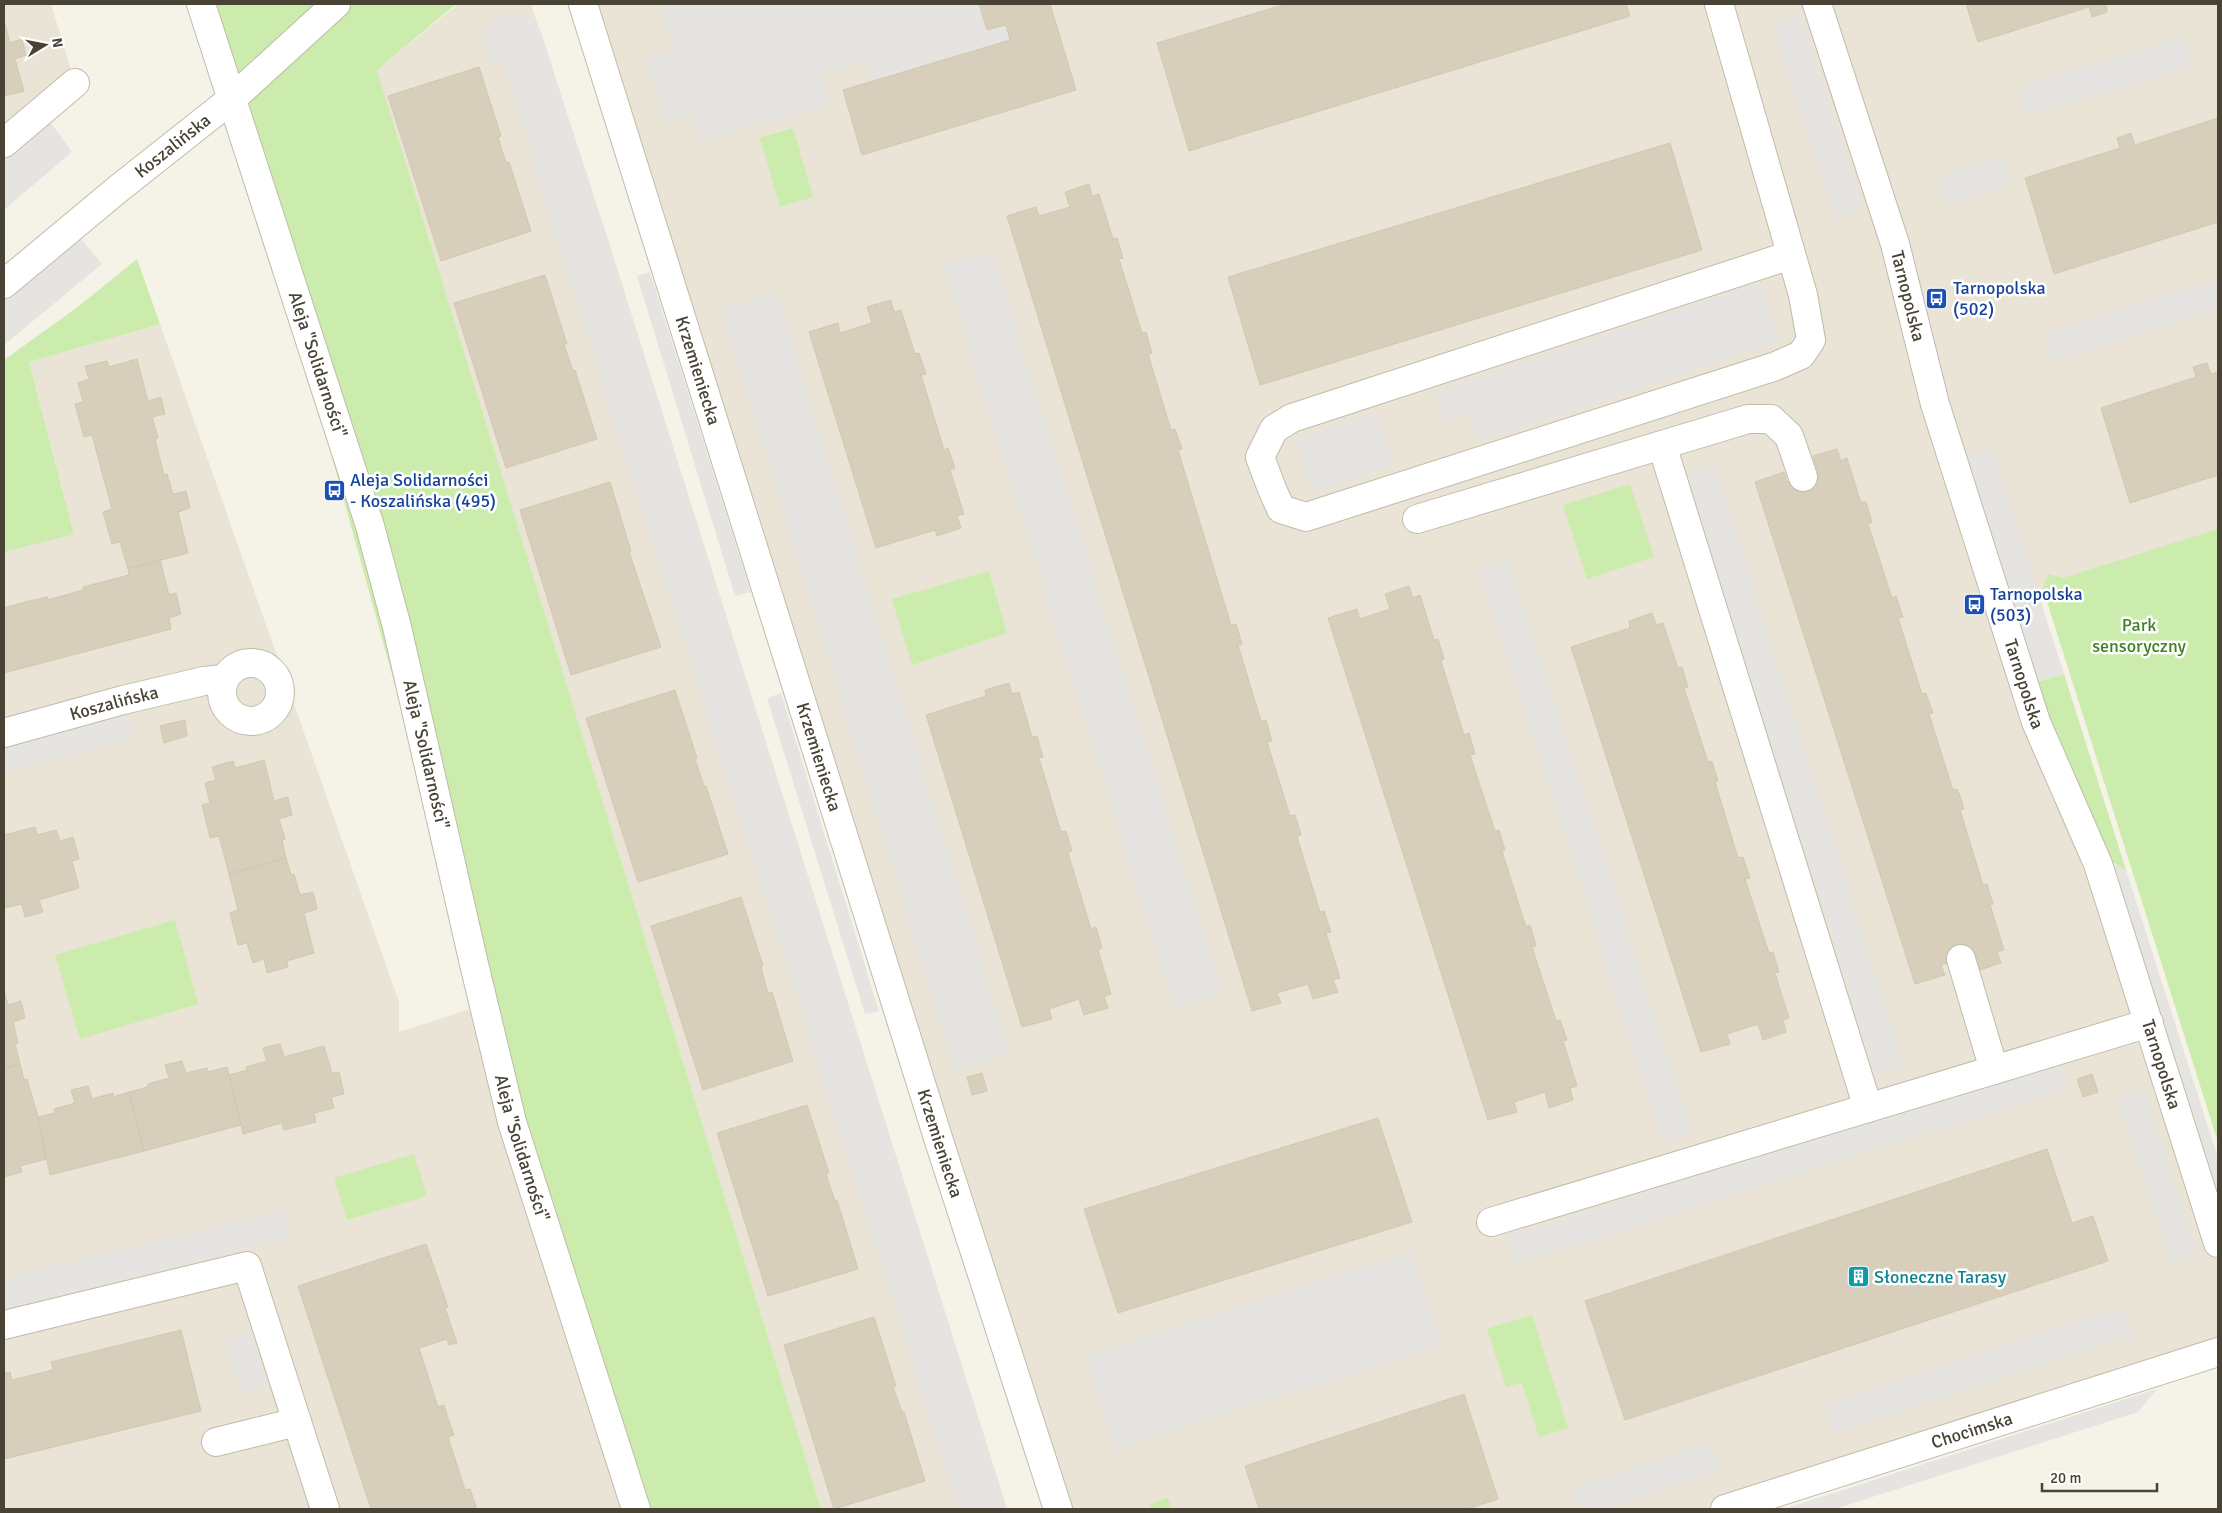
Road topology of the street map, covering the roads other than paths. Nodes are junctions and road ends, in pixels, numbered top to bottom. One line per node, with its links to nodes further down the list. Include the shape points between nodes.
1 (201, 4): 7 (street, Aleja "Solidarności")
2 (336, 4): 7 (street, Koszalińska)
3 (583, 4): 28 (street, Krzemieniecka, via 936,1132)
4 (1719, 4): 9 (street)
5 (1817, 4): 17 (street, Tarnopolska, via 1894,244 1937,409 2034,713 2098,864)
6 (75, 83): 8 (street)
7 (233, 98): 10 (street, Koszalińska); 27 (street, Aleja "Solidarności", via 370,526 397,627 512,1122)
8 (4, 143)
9 (1791, 255): 9 (street, via 1803,295 1811,340 1801,355 1767,369 1306,517 1281,509 1260,457 1274,429 1292,418)
10 (4, 284)
11 (1662, 445): 12 (street, via 1748,419 1771,419 1789,436); 13 (street); 19 (street)
12 (1803, 477)
13 (1417, 519)
14 (224, 679): 15 (street, Koszalińska, via 123,700)
15 (4, 733)
16 (1961, 960): 18 (street)
17 (2149, 1023): 18 (street); 21 (street, Tarnopolska)
18 (1994, 1070): 19 (street)
19 (1868, 1108): 20 (street)
20 (1491, 1222)
21 (2218, 1243)
22 (4, 1325): 24 (street, via 247,1266)
23 (2218, 1352): 29 (street, Chocimska)
24 (297, 1422): 25 (street); 26 (street)
25 (216, 1442)
26 (325, 1509)
27 (636, 1509)
28 (1058, 1509)
29 (1725, 1509)

